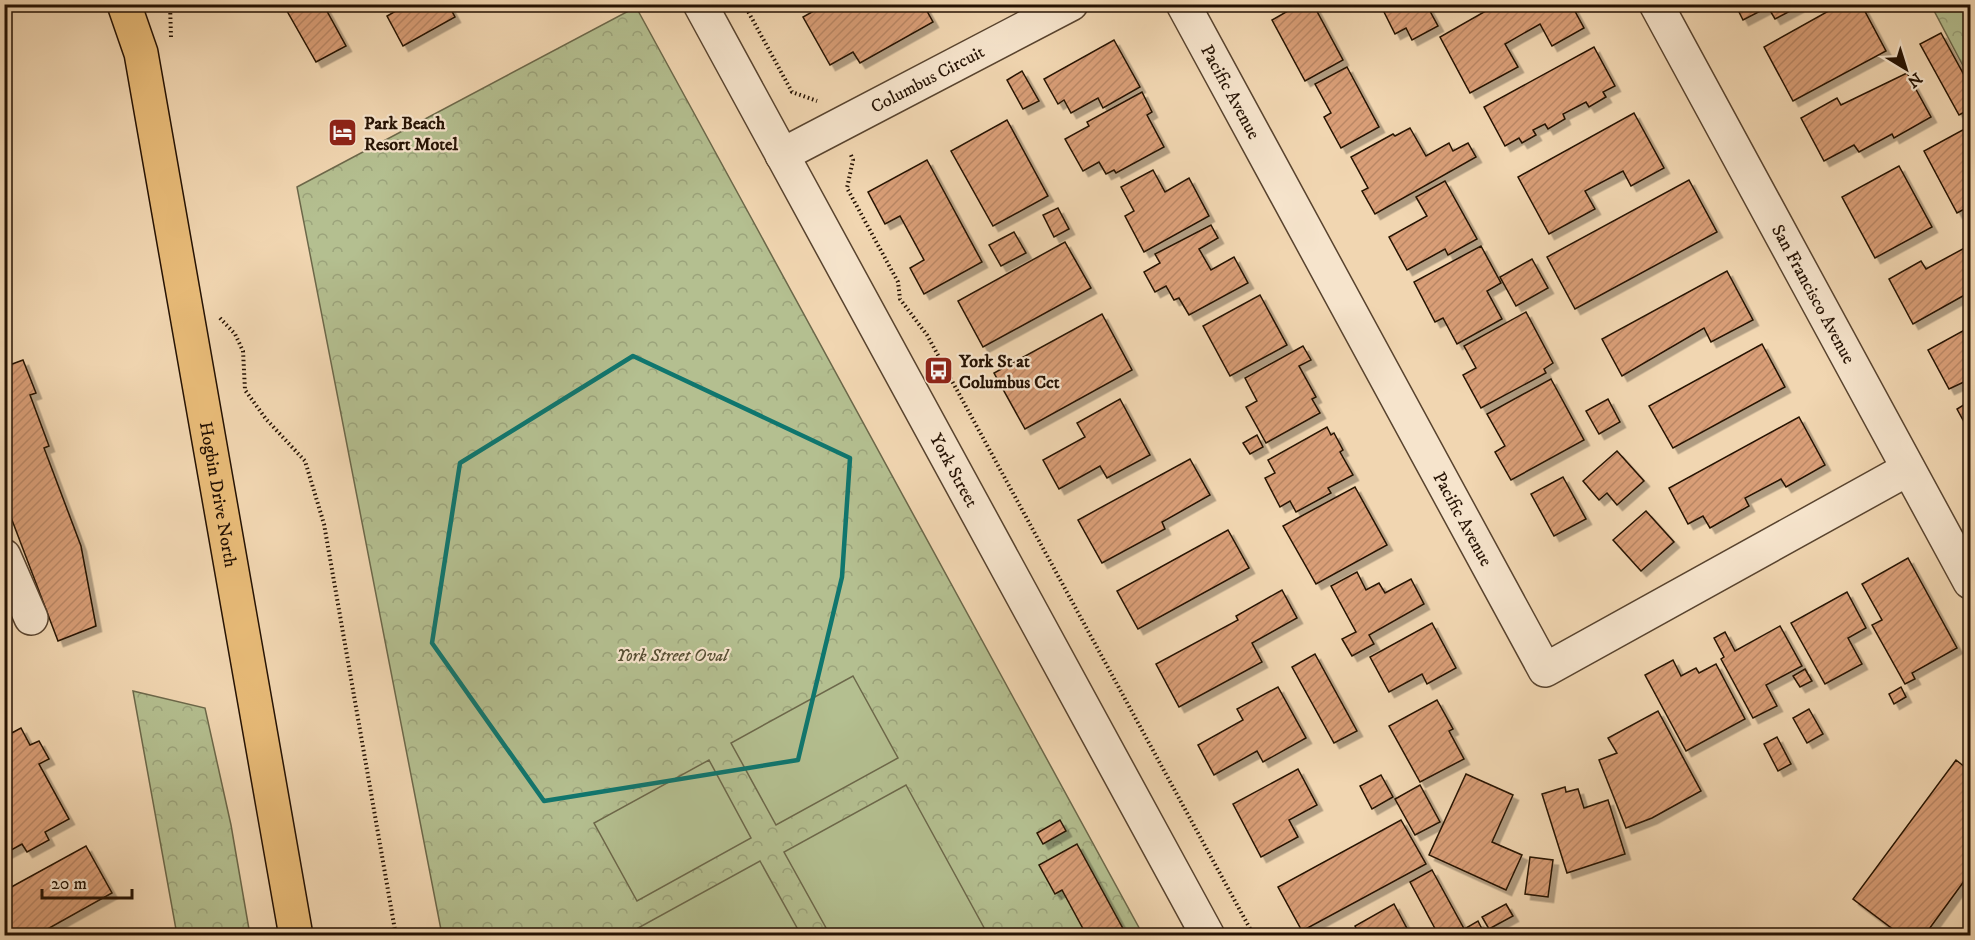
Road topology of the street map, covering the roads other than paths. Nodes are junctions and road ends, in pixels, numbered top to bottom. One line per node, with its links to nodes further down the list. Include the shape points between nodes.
1 (124, 4): 7 (main road, Hogbin Drive North)
2 (149, 4): 7 (main road, Hogbin Drive North)
3 (700, 4): 8 (street, York Street)
4 (1071, 4): 8 (street, Columbus Circuit)
5 (1183, 4): 9 (street, Pacific Avenue, via 1545,670)
6 (1656, 4): 9 (street, San Francisco Avenue)
7 (141, 53): 13 (main road, Hogbin Drive North)
8 (782, 155): 14 (street, York Street)
9 (1908, 469): 11 (street, San Francisco Avenue)
10 (4, 556): 12 (street)
11 (1971, 582)
12 (31, 618)
13 (296, 936)
14 (1208, 936)

